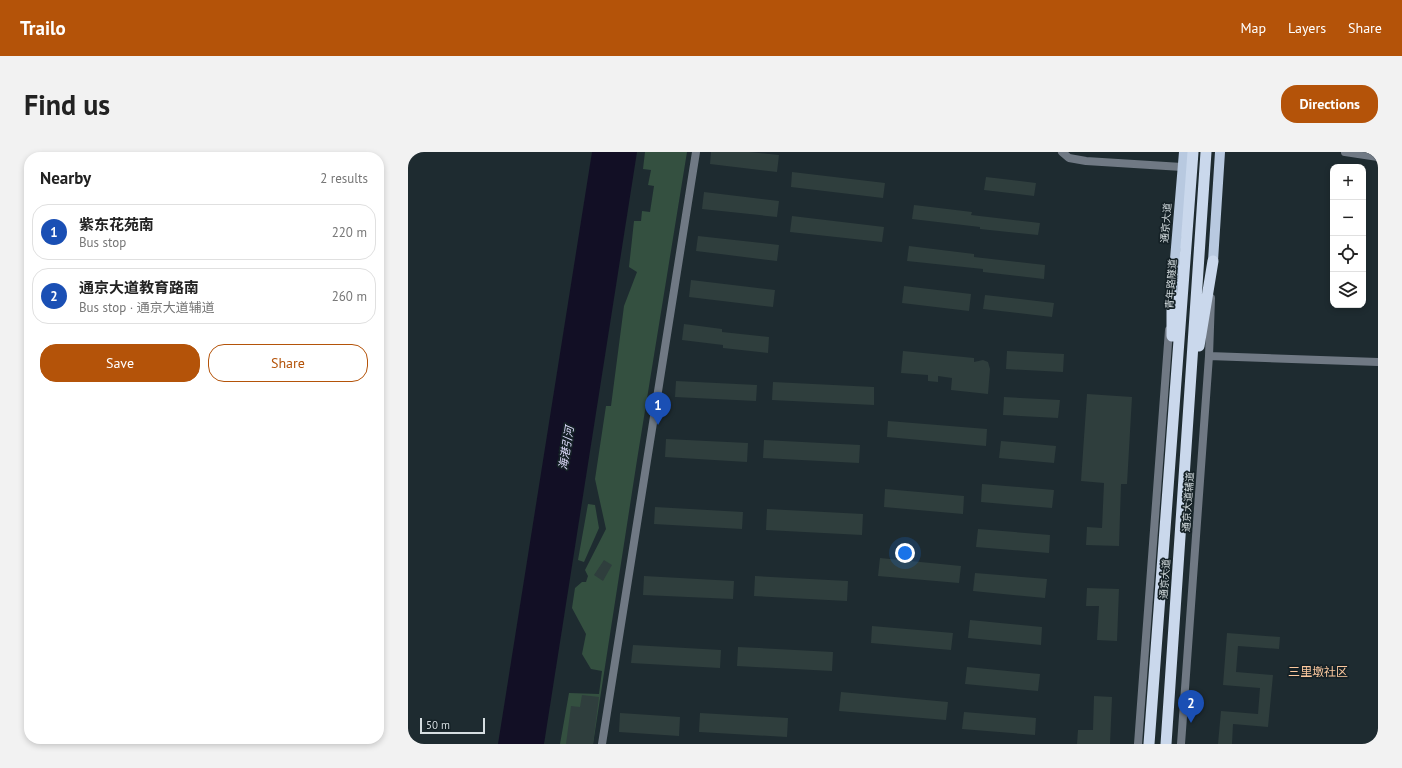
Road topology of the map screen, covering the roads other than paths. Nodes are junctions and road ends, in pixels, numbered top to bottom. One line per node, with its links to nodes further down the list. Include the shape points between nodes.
1 (696, 152): 16 (street)
2 (1062, 152): 9 (street, via 1069,158 1086,161)
3 (1184, 152): 9 (main road, 通京大道)
4 (1193, 152): 15 (highway, 青年路隧道)
5 (1206, 152): 14 (highway)
6 (1220, 152): 10 (main road)
7 (1345, 152): 8 (street)
8 (1378, 157)
9 (1182, 168): 11 (main road, 通京大道)
10 (1213, 261): 12 (street, 通京大道辅道); 14 (highway)
11 (1172, 295): 15 (highway); 17 (street)
12 (1209, 356): 13 (street); 20 (street, 通京大道辅道)
13 (1378, 362)
14 (1188, 416): 19 (highway, 通京大道)
15 (1173, 417): 18 (highway, 通京大道)
16 (602, 744)
17 (1138, 744)
18 (1149, 744)
19 (1166, 744)
20 (1181, 744)

